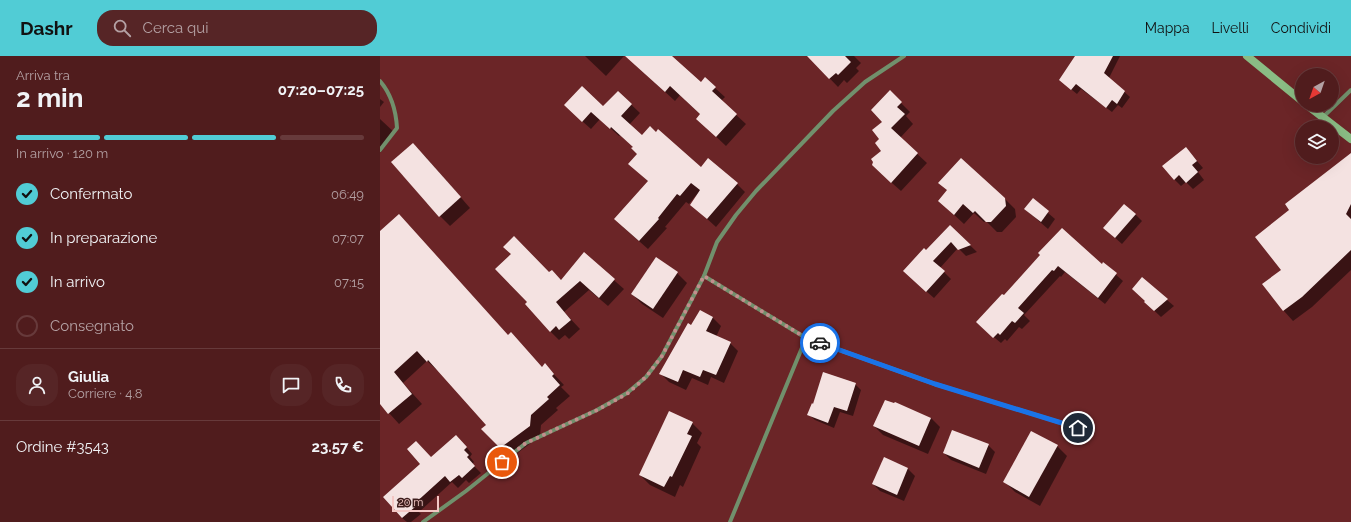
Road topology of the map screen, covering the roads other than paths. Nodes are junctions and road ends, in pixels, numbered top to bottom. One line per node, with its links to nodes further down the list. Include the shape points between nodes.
1 (904, 56): 10 (street, via 865,82 833,111 756,191 717,242)
2 (1247, 56): 5 (street)
3 (380, 82): 9 (street, via 386,88 396,111 397,128)
4 (1351, 90): 7 (street)
5 (1295, 95)
6 (1315, 112): 7 (street)
7 (1322, 118): 8 (street)
8 (1351, 139)
9 (380, 150)
10 (704, 276): 11 (street); 13 (street, via 662,356 646,377 627,394 526,443)
11 (806, 338): 12 (street, via 935,384); 14 (street)
12 (1078, 428)
13 (423, 522)
14 (730, 522)

